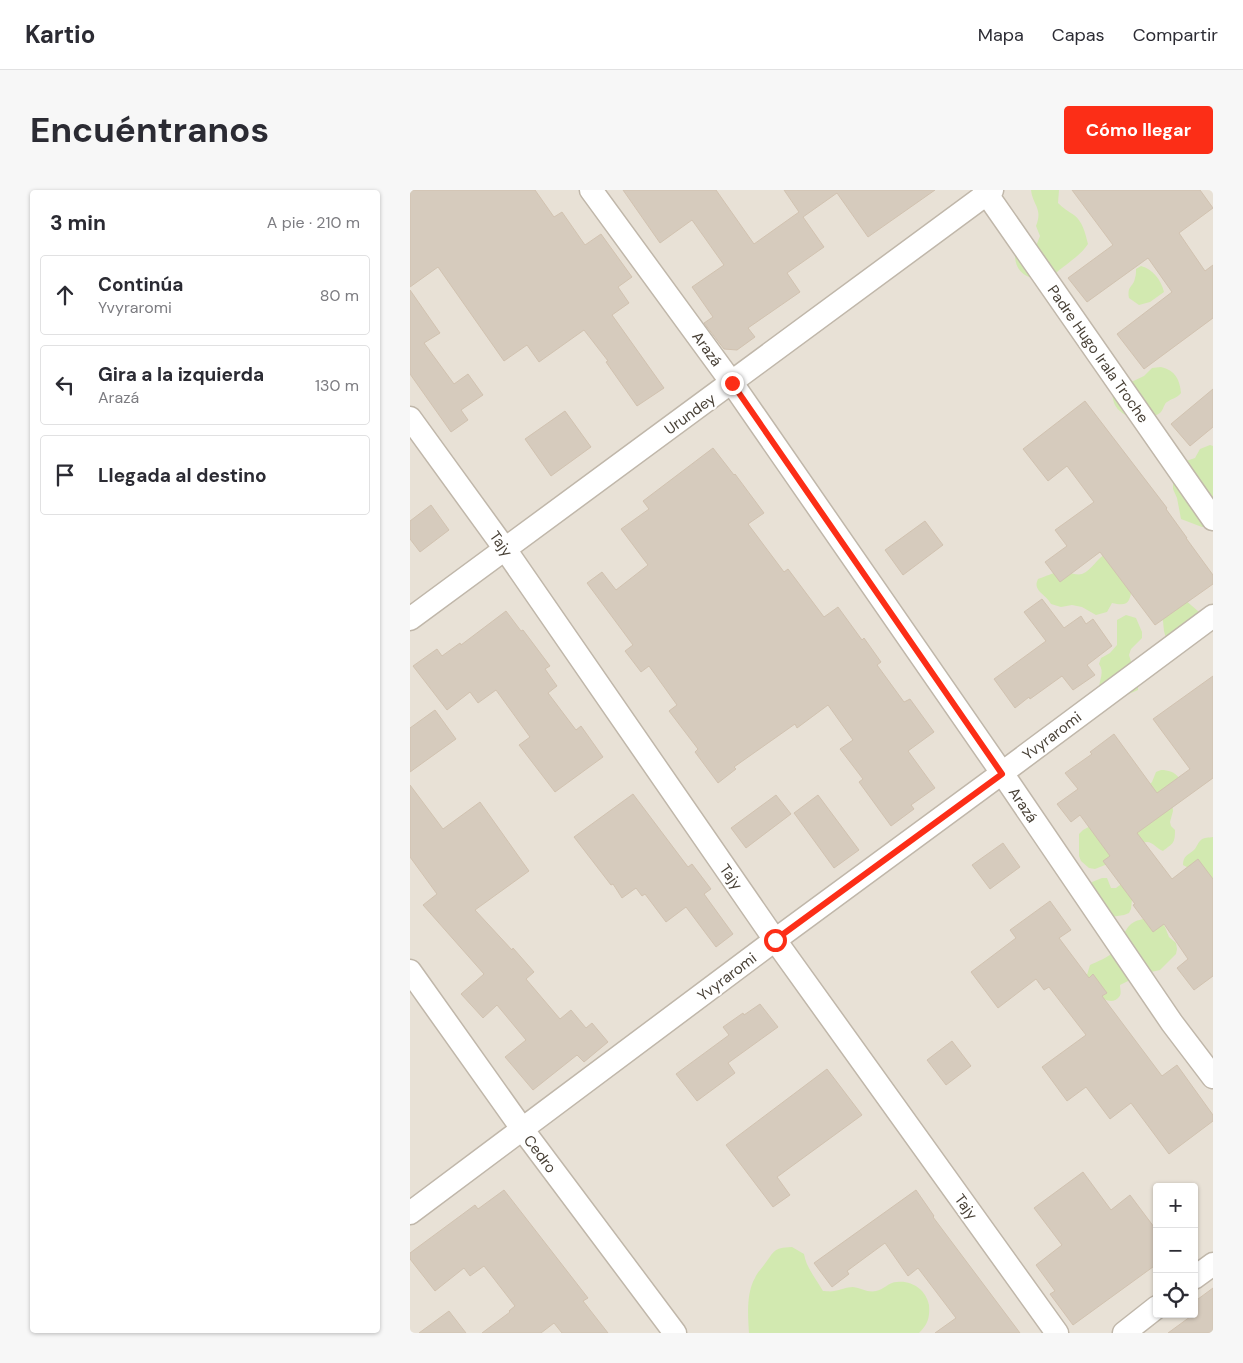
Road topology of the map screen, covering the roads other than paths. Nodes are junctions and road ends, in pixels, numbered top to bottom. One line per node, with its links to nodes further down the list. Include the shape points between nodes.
1 (591, 190): 3 (street, Arazá)
2 (988, 191): 3 (street, Urundey); 5 (street, Padre Hugo Irala Troche)
3 (732, 383): 6 (street, Urundey); 9 (street, Arazá)
4 (410, 418): 6 (street, Tajy)
5 (1213, 519)
6 (505, 549): 8 (street, Urundey); 10 (street, Tajy)
7 (1213, 616): 9 (street, Yvyraromi)
8 (410, 619)
9 (1002, 774): 10 (street, Yvyraromi); 12 (street, Arazá, via 1172,1023)
10 (775, 940): 13 (street, Yvyraromi); 19 (street, Tajy)
11 (410, 971): 13 (street, Cedro)
12 (1213, 1077)
13 (523, 1130): 14 (street, Yvyraromi); 18 (street, Cedro)
14 (410, 1214)
15 (1213, 1264): 16 (street)
16 (1198, 1275)
17 (1153, 1310): 20 (street)
18 (675, 1333)
19 (1057, 1333)
20 (1124, 1333)

